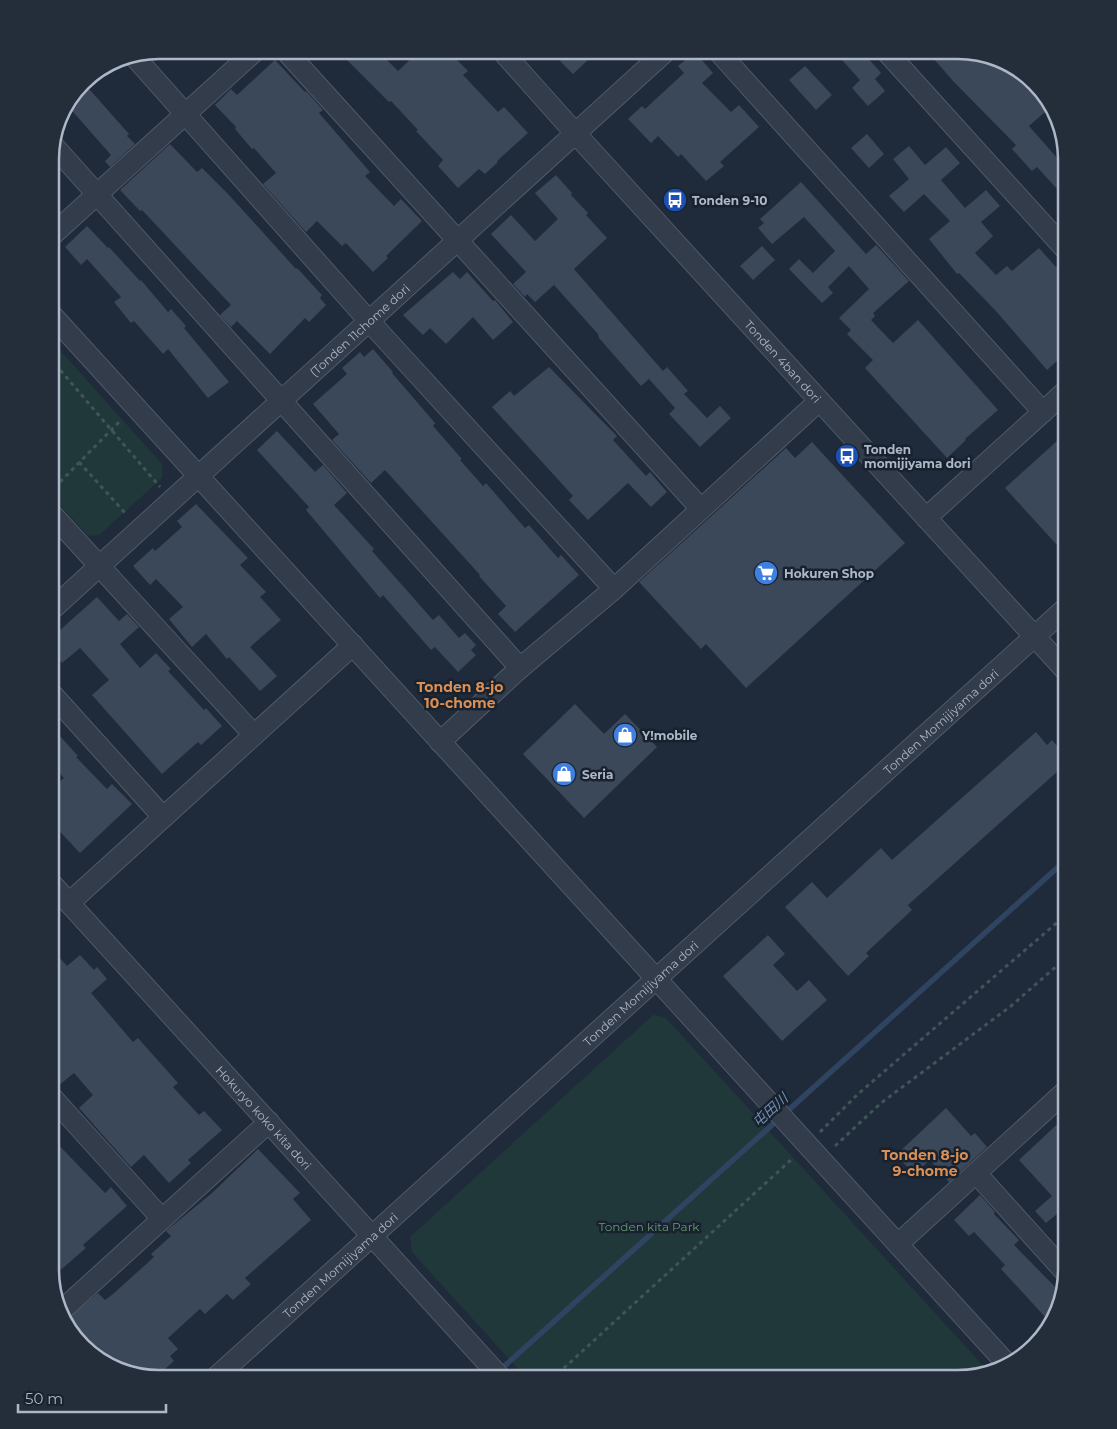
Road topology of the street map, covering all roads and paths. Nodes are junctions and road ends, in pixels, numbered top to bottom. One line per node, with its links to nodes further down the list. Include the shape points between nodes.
1 (246, 59): 8 (street)
2 (294, 59): 13 (street)
3 (509, 59): 9 (street, Tonden 4ban dori)
4 (657, 59): 9 (street, (Tonden 11chome dori)
5 (724, 59): 21 (street)
6 (893, 59): 14 (street)
7 (139, 61): 8 (street)
8 (186, 114): 11 (street); 15 (street)
9 (576, 134): 13 (street, (Tonden 11chome dori); 20 (street, Tonden 4ban dori)
10 (59, 152): 11 (street)
11 (97, 194): 12 (street); 19 (street)
12 (59, 229)
13 (458, 241): 15 (street, (Tonden 11chome dori); 28 (street)
14 (1058, 241)
15 (370, 321): 19 (street, (Tonden 11chome dori); 33 (street)
16 (59, 323): 25 (street)
17 (59, 369): 23 (path)
18 (1058, 398): 21 (street)
19 (282, 400): 25 (street, (Tonden 11chome dori); 39 (street)
20 (819, 401): 28 (street); 30 (street, Tonden 4ban dori)
21 (1043, 412): 30 (street)
22 (126, 414): 23 (path)
23 (111, 430): 24 (path); 27 (path)
24 (79, 462): 26 (path); 29 (path)
25 (199, 476): 32 (street, (Tonden 11chome dori); 37 (street)
26 (60, 482)
27 (161, 488)
28 (701, 509): 33 (street)
29 (129, 517)
30 (926, 518): 36 (street, Tonden 4ban dori)
31 (59, 522): 32 (street)
32 (100, 566): 34 (street, (Tonden 11chome dori); 41 (street)
33 (614, 589): 39 (street)
34 (59, 603)
35 (1058, 615): 36 (street, Tonden Momijiyama dori)
36 (1035, 637): 38 (street, Tonden 4ban dori); 48 (street, Tonden Momijiyama dori)
37 (353, 646): 41 (street); 42 (street)
38 (1058, 662)
39 (520, 668): 42 (street)
40 (59, 702): 43 (street)
41 (254, 735): 43 (street)
42 (440, 742): 48 (street)
43 (163, 818): 45 (street)
44 (59, 892): 45 (street, Hokuryo koko kita dori)
45 (69, 903): 51 (street, Hokuryo koko kita dori)
46 (1058, 922): 52 (path)
47 (1058, 965): 53 (path, via 1011,1006 881,1103)
48 (656, 979): 52 (street); 56 (street, Tonden Momijiyama dori)
49 (1058, 1099): 54 (street)
50 (59, 1105): 55 (street)
51 (269, 1122): 55 (street); 56 (street, Hokuryo koko kita dori)
52 (806, 1141): 57 (street); 63 (path)
53 (833, 1148)
54 (976, 1173): 57 (street); 58 (street)
55 (162, 1219): 59 (street)
56 (372, 1236): 61 (street, Tonden Momijiyama dori); 62 (street, Hokuryo koko kita dori)
57 (898, 1244): 60 (street)
58 (1058, 1264)
59 (65, 1307)
60 (1003, 1360)
61 (224, 1370)
62 (494, 1370)
63 (562, 1370)

